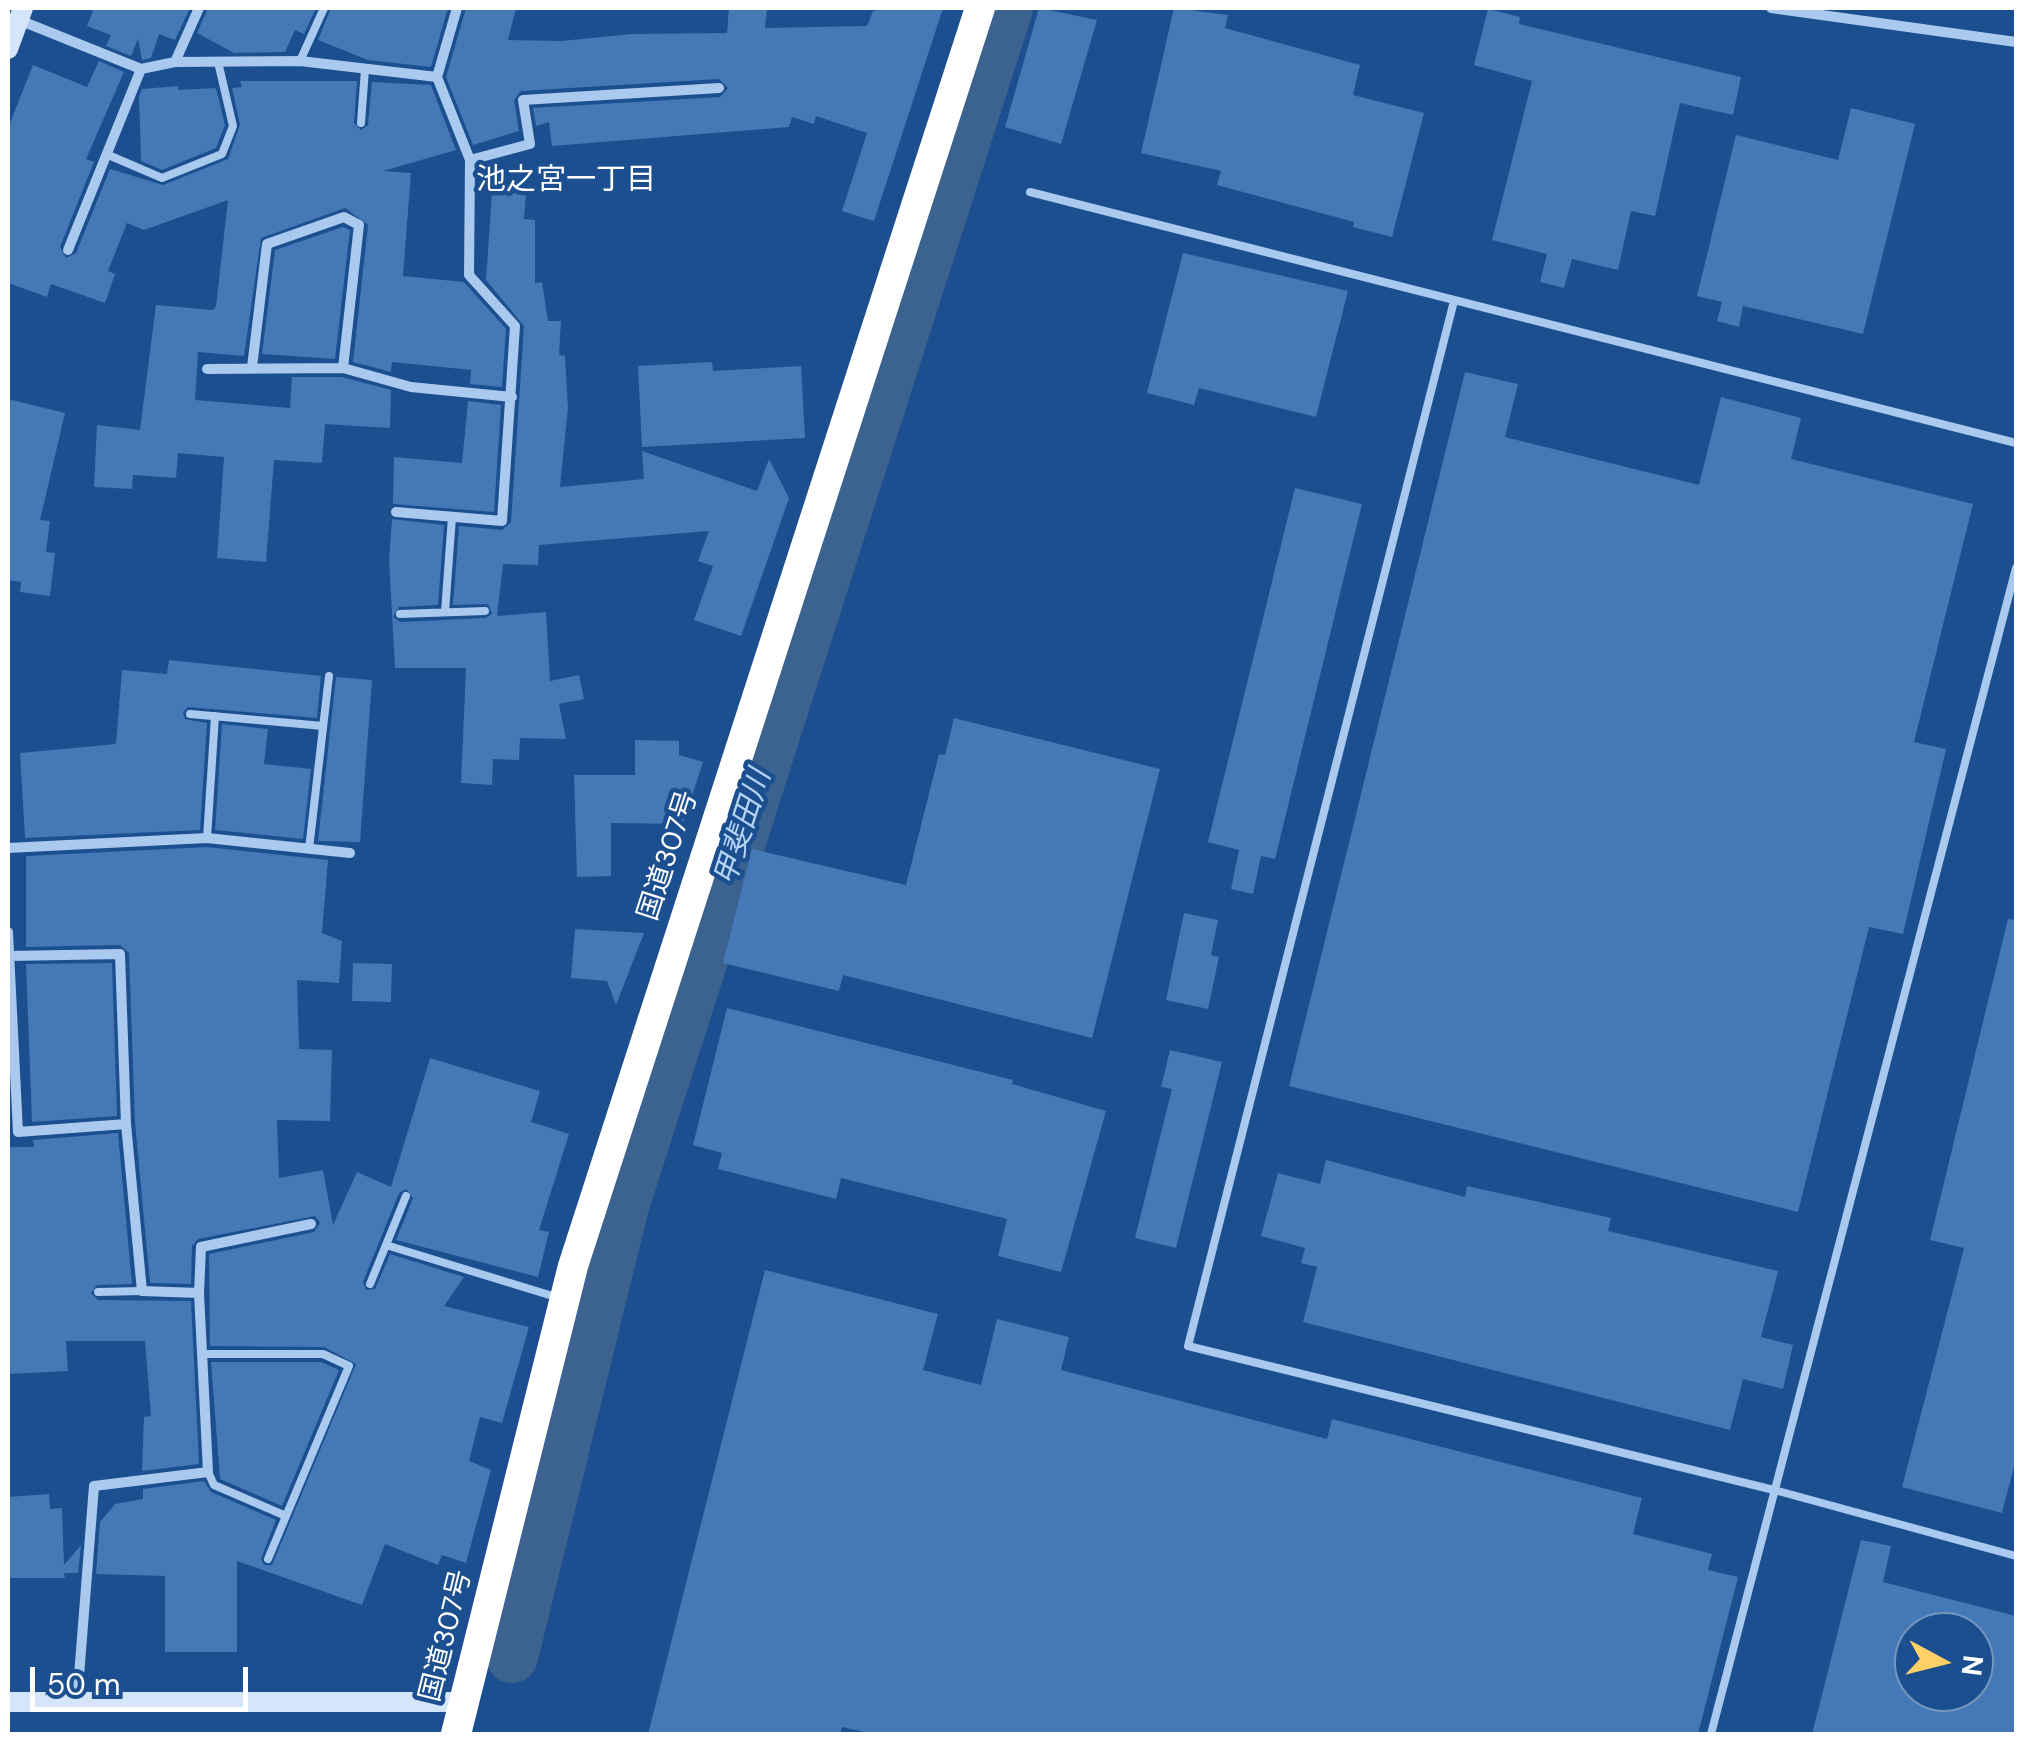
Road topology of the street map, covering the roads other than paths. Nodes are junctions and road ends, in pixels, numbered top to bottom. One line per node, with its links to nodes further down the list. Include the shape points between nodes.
1 (198, 8): 10 (street)
2 (324, 8): 9 (lane)
3 (457, 8): 14 (street)
4 (980, 8): 51 (highway, 国道307号)
5 (1771, 8): 7 (street)
6 (16, 15): 8 (street); 13 (street)
7 (2016, 42)
8 (8, 49)
9 (300, 61): 11 (street); 12 (street)
10 (176, 62): 11 (street); 13 (street)
11 (218, 62): 17 (lane, via 233,126 222,154 162,178)
12 (365, 68): 14 (street); 16 (lane)
13 (141, 69): 17 (street)
14 (438, 77): 18 (street)
15 (719, 88): 18 (street, via 522,100 530,144)
16 (361, 122)
17 (106, 154): 20 (street)
18 (470, 160): 25 (street, via 468,275 515,326)
19 (1030, 192): 21 (lane)
20 (68, 250)
21 (1454, 301): 26 (lane); 54 (lane, via 1188,1346)
22 (252, 367): 23 (street); 23 (street, via 267,244 344,216 358,225); 24 (street)
23 (343, 368): 25 (street, via 411,387)
24 (207, 369)
25 (512, 397): 28 (street, via 502,521)
26 (2016, 442)
27 (396, 512): 28 (street)
28 (452, 517): 31 (lane)
29 (2016, 568): 54 (lane)
30 (484, 611): 31 (lane)
31 (445, 612): 32 (lane)
32 (400, 614)
33 (329, 676): 36 (lane)
34 (190, 714): 35 (lane)
35 (215, 716): 36 (lane); 37 (lane)
36 (323, 726): 39 (lane)
37 (207, 838): 38 (street); 39 (street)
38 (8, 848)
39 (309, 848): 40 (street)
40 (350, 853)
41 (8, 932): 42 (street)
42 (10, 956): 43 (street, via 120,954); 43 (street, via 18,1132)
43 (126, 1124): 48 (street)
44 (406, 1196): 46 (lane)
45 (311, 1224): 50 (street, via 202,1247)
46 (386, 1245): 47 (lane); 51 (lane)
47 (370, 1284)
48 (142, 1291): 49 (lane); 50 (street)
49 (98, 1292)
50 (199, 1293): 52 (street)
51 (565, 1300): 60 (highway, 国道307号)
52 (202, 1354): 53 (street); 55 (lane, via 324,1354 349,1366)
53 (208, 1472): 55 (lane, via 214,1485); 59 (street, via 94,1486)
54 (1778, 1491): 56 (lane); 62 (lane)
55 (286, 1516): 57 (lane)
56 (2016, 1556)
57 (268, 1559)
58 (8, 1702): 59 (street)
59 (77, 1702): 60 (street)
60 (464, 1702): 61 (highway, 国道307号)
61 (456, 1734)
62 (1711, 1734)

